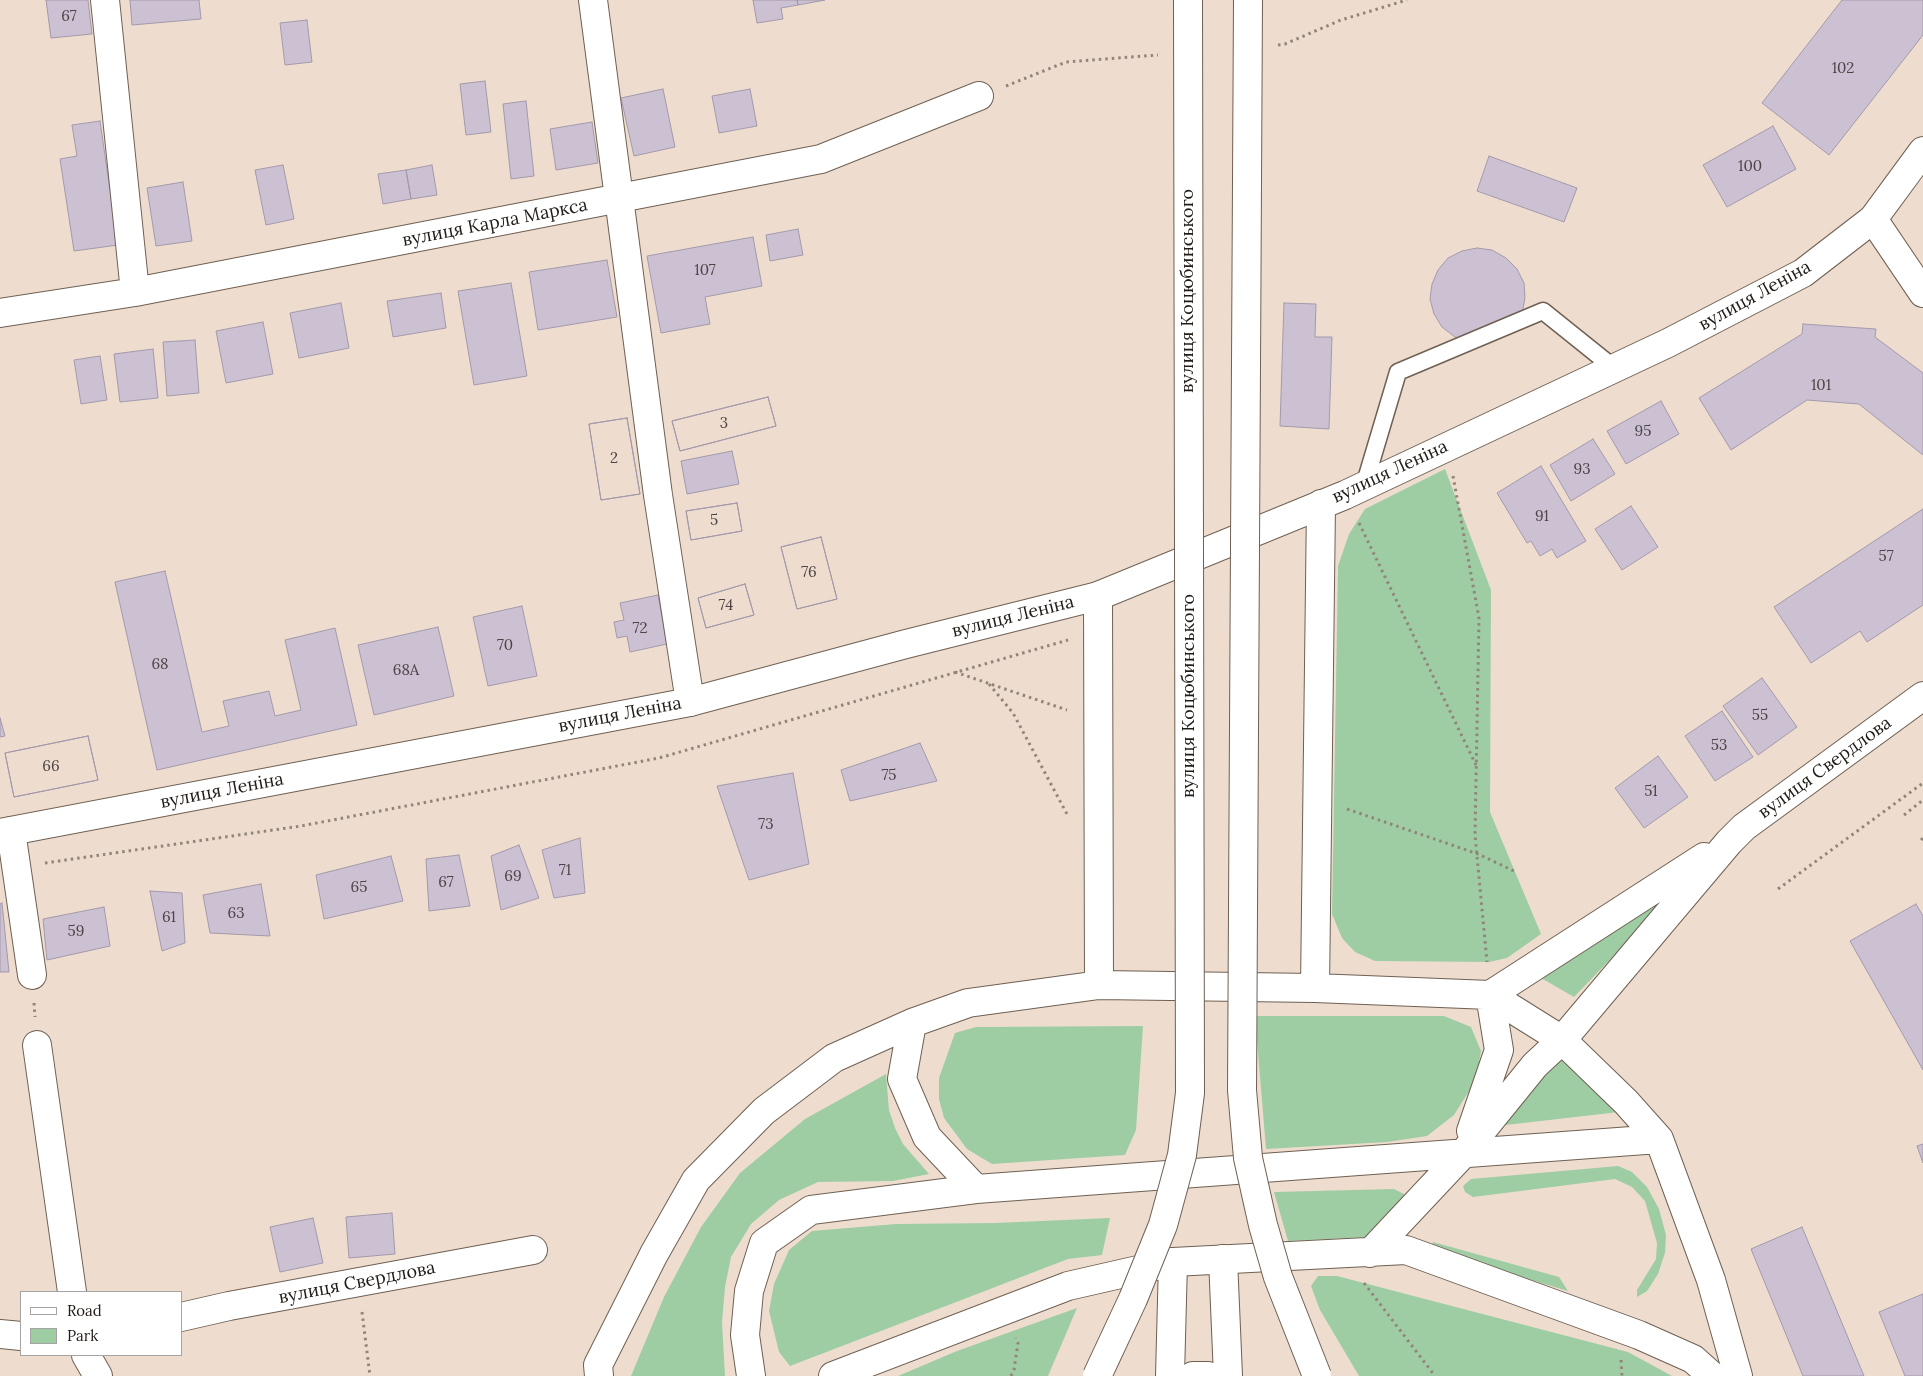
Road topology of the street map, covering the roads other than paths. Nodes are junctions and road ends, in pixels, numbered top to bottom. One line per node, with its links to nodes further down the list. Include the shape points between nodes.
1 (105, 0): 9 (street)
2 (593, 0): 7 (street)
3 (1188, 0): 42 (street, вулиця Коцюбинського, bridge, via 1190,1093 1182,1155 1163,1225 1134,1299)
4 (1248, 0): 47 (street, bridge, via 1242,1090 1248,1158 1263,1224 1278,1278)
5 (980, 96): 7 (street, вулиця Карла Маркса, via 821,159)
6 (1923, 151): 8 (street, вулиця Леніна)
7 (621, 198): 9 (street, вулиця Карла Маркса); 16 (street, via 658,495)
8 (1873, 219): 10 (street); 12 (street, вулиця Леніна, via 1803,273)
9 (134, 292): 11 (street, вулиця Карла Маркса)
10 (1923, 293)
11 (0, 313)
12 (1614, 368): 13 (street, вулиця Леніна); 13 (lane, via 1543,311 1398,372)
13 (1343, 495): 14 (street, вулиця Леніна); 21 (street, via 1316,799)
14 (1098, 596): 16 (street, вулиця Леніна); 20 (street)
15 (1923, 696): 18 (street, вулиця Свердлова, via 1744,827)
16 (690, 702): 17 (street, вулиця Леніна)
17 (6, 832): 19 (street, via 17,867)
18 (1729, 842): 22 (street); 24 (street)
19 (32, 975)
20 (1100, 985): 21 (street); 23 (street, via 968,1003)
21 (1315, 988): 22 (street)
22 (1490, 995): 24 (street); 27 (street, via 1500,1050)
23 (912, 1023): 28 (street, via 902,1079 927,1137); 39 (street, via 834,1058 764,1111 696,1180 598,1365)
24 (1562, 1040): 26 (street); 27 (street, via 1535,1065)
25 (37, 1045): 33 (street)
26 (1659, 1139): 27 (street); 49 (street, via 1711,1280)
27 (1462, 1155): 28 (street); 30 (street)
28 (976, 1189): 40 (street, via 811,1210 764,1243 749,1291 746,1318)
29 (534, 1250): 34 (street, вулиця Свердлова)
30 (1370, 1253): 31 (street); 48 (street, via 1406,1250 1639,1335 1693,1359)
31 (1224, 1259): 32 (street); 46 (street)
32 (1173, 1262): 41 (street, via 1068,1286); 43 (street)
33 (72, 1291)
34 (182, 1317)
35 (0, 1334): 36 (street)
36 (20, 1336)
37 (87, 1356): 38 (street)
38 (98, 1376)
39 (599, 1376)
40 (751, 1376)
41 (833, 1376)
42 (1097, 1376)
43 (1170, 1376)
44 (1193, 1376): 45 (street)
45 (1208, 1376)
46 (1228, 1376)
47 (1317, 1376)
48 (1712, 1376)
49 (1738, 1376)

